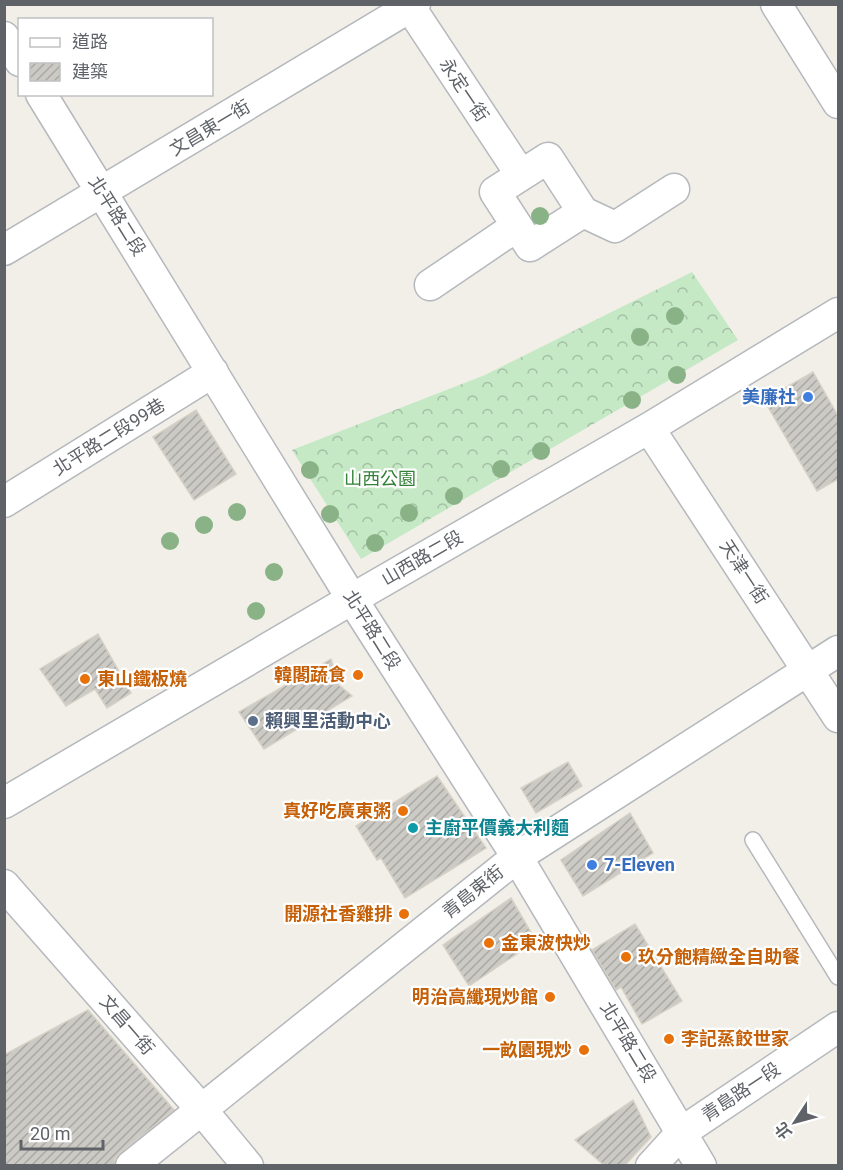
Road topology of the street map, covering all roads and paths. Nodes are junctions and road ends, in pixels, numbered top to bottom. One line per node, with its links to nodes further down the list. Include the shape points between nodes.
1 (776, 4): 6 (street)
2 (411, 6): 7 (street, 永定一街); 9 (street, 文昌東一街)
3 (4, 37): 4 (street)
4 (18, 58)
5 (42, 96): 9 (street, 北平路二段)
6 (838, 103)
7 (521, 175): 10 (street, via 548,158); 11 (street, via 495,192)
8 (674, 189): 10 (street, via 615,227)
9 (102, 192): 12 (street, 文昌東一街); 15 (street, 北平路二段)
10 (583, 212): 11 (street, via 530,246)
11 (517, 226): 13 (street)
12 (4, 250)
13 (430, 285)
14 (838, 313): 16 (street, 山西路二段)
15 (213, 372): 17 (street, 北平路二段99巷); 18 (street, 北平路二段)
16 (649, 428): 18 (street, 山西路二段); 20 (street, 天津一街)
17 (4, 502)
18 (352, 599): 22 (street, 山西路二段); 24 (street, 北平路二段)
19 (838, 651): 20 (street, 青島東街)
20 (809, 671): 21 (street, 天津一街); 24 (street, 青島東街)
21 (838, 717)
22 (4, 803)
23 (753, 840): 26 (lane)
24 (517, 857): 28 (street, 青島東街); 29 (street, 北平路二段)
25 (4, 885): 28 (street, 文昌一街)
26 (838, 977)
27 (838, 1027): 29 (street, 青島路一段)
28 (201, 1109): 30 (street, 青島東街); 31 (street, 文昌一街)
29 (682, 1132): 32 (street, 青島路一段); 33 (street, 北平路二段)
30 (131, 1166)
31 (248, 1166)
32 (651, 1166)
33 (701, 1166)

